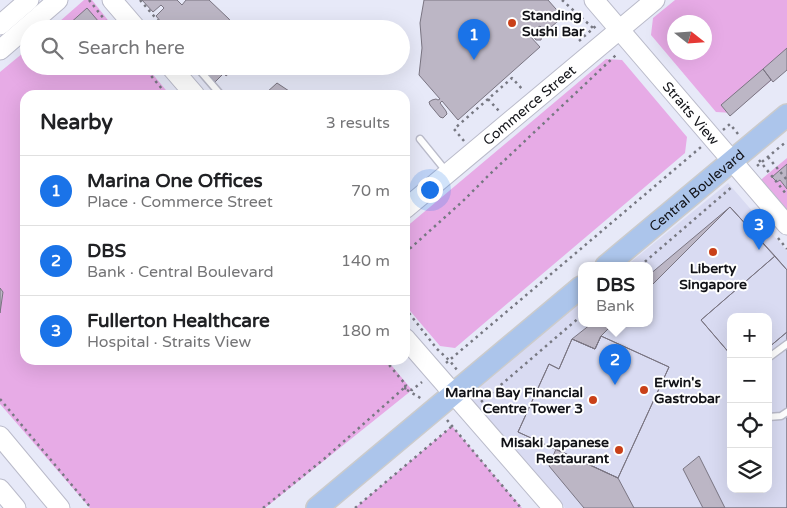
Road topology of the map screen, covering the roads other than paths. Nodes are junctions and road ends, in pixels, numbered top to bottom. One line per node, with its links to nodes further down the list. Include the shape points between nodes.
1 (29, 0): 8 (street)
2 (58, 0): 6 (street)
3 (112, 0): 7 (street)
4 (594, 0): 9 (street, Straits View)
5 (654, 0): 9 (street, Commerce Street)
6 (35, 20)
7 (129, 20)
8 (0, 25)
9 (619, 29): 18 (street, Straits View, via 713,138); 19 (street, Commerce Street)
10 (20, 33): 11 (street)
11 (0, 50)
12 (178, 75): 14 (street)
13 (203, 75): 15 (lane)
14 (191, 90)
15 (216, 90)
16 (787, 115): 18 (main road, Central Boulevard)
17 (420, 139): 19 (lane)
18 (747, 162): 21 (street, Straits View); 22 (main road, Central Boulevard)
19 (448, 173): 20 (street, Commerce Street)
20 (410, 205)
21 (787, 225)
22 (611, 262)
23 (578, 290): 27 (main road)
24 (410, 344): 27 (street)
25 (787, 344): 26 (lane)
26 (772, 355)
27 (454, 394): 34 (main road); 35 (street)
28 (787, 412): 29 (lane)
29 (772, 416)
30 (0, 436): 33 (street)
31 (0, 489): 32 (street)
32 (16, 508)
33 (60, 508)
34 (317, 508)
35 (553, 508)

